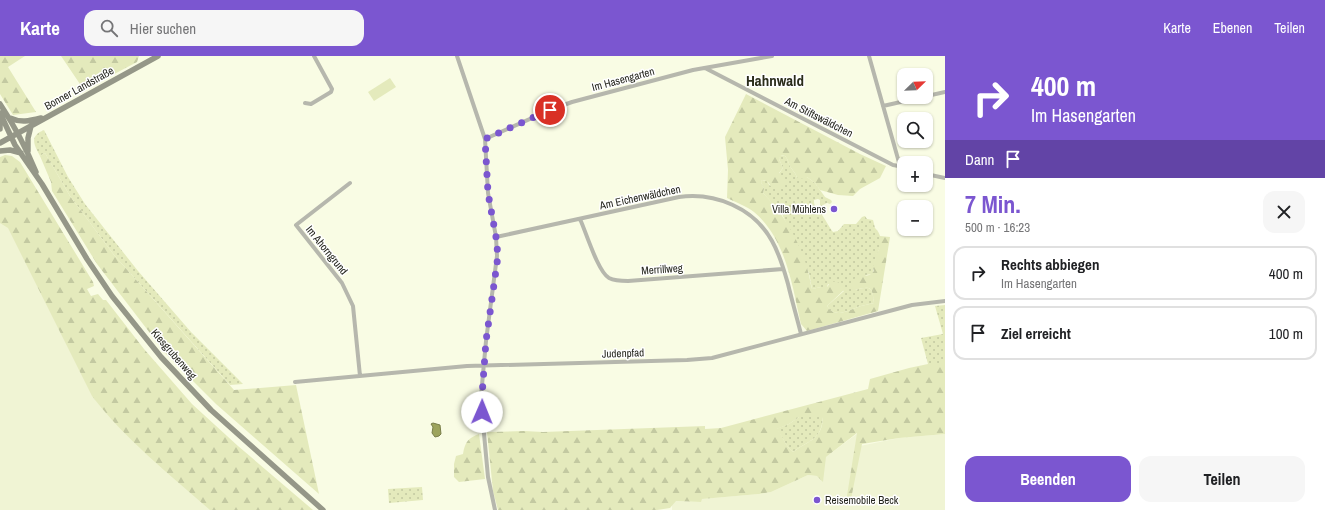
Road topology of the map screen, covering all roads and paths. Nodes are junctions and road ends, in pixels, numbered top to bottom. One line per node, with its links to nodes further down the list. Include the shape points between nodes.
1 (158, 56): 12 (main road, Bonner Landstraße)
2 (314, 56): 8 (street, via 332,89 311,104)
3 (457, 56): 19 (street)
4 (772, 56): 6 (street, Im Hasengarten)
5 (869, 56): 10 (street)
6 (705, 68): 19 (street, Im Hasengarten, via 562,106); 25 (street, Am Stiftswäldchen)
7 (945, 92): 10 (street)
8 (305, 103)
9 (0, 104): 13 (main road, Kiesgrubenweg)
10 (883, 106): 24 (street)
11 (0, 113): 18 (main road, Kiesgrubenweg)
12 (46, 117): 13 (main road, via 24,122); 15 (main road, Bonner Landstraße)
13 (10, 118): 17 (main road, Kiesgrubenweg)
14 (0, 119): 16 (main road)
15 (31, 126): 17 (main road, Bonner Landstraße); 22 (main road)
16 (0, 129)
17 (18, 134): 18 (main road, Bonner Landstraße); 22 (main road, Kiesgrubenweg)
18 (12, 137): 20 (main road, Bonner Landstraße); 23 (main road, Kiesgrubenweg)
19 (485, 139): 31 (street, via 488,193)
20 (0, 143)
21 (0, 151): 23 (main road, via 10,150)
22 (28, 151): 29 (main road, Kiesgrubenweg)
23 (21, 154): 29 (main road, Kiesgrubenweg)
24 (899, 156)
25 (897, 165)
26 (933, 175): 27 (street)
27 (945, 178)
28 (350, 183): 36 (street, Im Ahorngrund, via 296,226 342,283 353,306)
29 (42, 184): 38 (main road, Kiesgrubenweg, via 112,296 161,357 210,410)
30 (580, 219): 31 (street, Am Eichenwäldchen); 32 (street, Merrillweg, via 598,264 609,278 628,281); 32 (street, Am Eichenwäldchen, via 679,197 709,197 736,206 756,221 773,241)
31 (496, 237): 35 (street, via 498,256)
32 (783, 269): 34 (street, Am Eichenwäldchen)
33 (945, 301): 34 (street, Judenpfad, via 912,305)
34 (801, 334): 35 (street, Judenpfad, via 712,358)
35 (485, 366): 36 (street, Judenpfad); 39 (street, via 482,412)
36 (360, 376): 37 (street, Judenpfad)
37 (294, 382)
38 (323, 510)
39 (494, 510)

